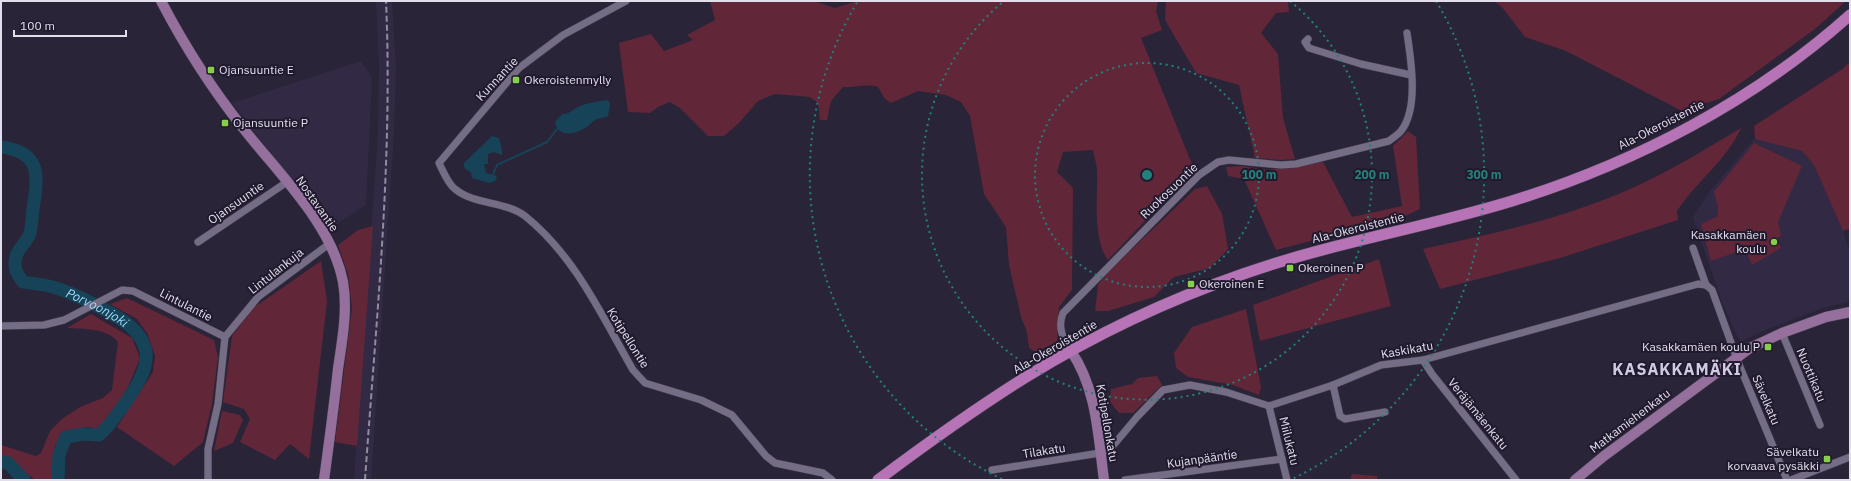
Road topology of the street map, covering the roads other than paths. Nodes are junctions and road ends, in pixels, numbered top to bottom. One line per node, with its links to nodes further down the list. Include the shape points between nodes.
1 (161, 1): 8 (street, Nostavantie, via 207,78 242,127)
2 (626, 1): 7 (street, Kunnantie, via 563,35 519,68)
3 (1850, 15): 17 (main road, Ala-Okeroistentie, via 1793,62 1740,97 1686,129 1628,158 1511,201 1246,273 1188,295)
4 (1407, 33): 6 (street, Ruokosuontie)
5 (1308, 39): 6 (street, via 1306,42 1309,48 1361,64)
6 (1411, 75): 17 (street, Ruokosuontie, via 1410,107 1406,120 1401,131 1389,141 1296,164 1229,160 1218,162 1199,175 1063,313 1060,329)
7 (439, 163): 30 (street, Kotipellontie, via 453,188 524,216 554,243 572,266 632,370 645,383 701,400 732,415 766,456 775,463 823,473)
8 (287, 182): 9 (street, Ojansuuntie); 10 (street, Nostavantie, via 316,221)
9 (198, 242)
10 (329, 244): 16 (street, Lintulankuja, via 258,297); 29 (street, Nostavantie, via 343,282 344,328)
11 (1693, 248): 12 (street, Sävelkatu)
12 (1706, 285): 18 (street, Sävelkatu, via 1712,290); 19 (street, Kaskikatu, via 1698,284)
13 (1850, 312): 15 (street, Matkamiehenkatu, via 1826,317)
14 (1, 326): 16 (street, Lintulantie, via 44,325 64,320 122,290 132,291)
15 (1782, 333): 18 (street, Matkamiehenkatu, via 1750,348); 23 (street, Nuottikatu)
16 (224, 337): 28 (street, via 218,404 208,449)
17 (1071, 351): 24 (street, Kotipellonkatu, via 1089,386); 31 (main road, Ala-Okeroistentie, via 986,403)
18 (1736, 358): 36 (street, Matkamiehenkatu); 37 (street, Sävelkatu)
19 (1423, 360): 20 (street, Kaskikatu, via 1381,365); 35 (street, Veräjämäenkatu)
20 (1332, 385): 21 (street, Kaskikatu); 22 (street, via 1340,416 1345,419)
21 (1269, 406): 24 (street, via 1226,392 1190,385 1163,390 1111,448); 26 (street, Miilukatu)
22 (1385, 412)
23 (1820, 425)
24 (1100, 453): 27 (street, Tilakatu); 32 (street, Kotipellonkatu)
25 (1850, 457): 38 (street)
26 (1282, 459): 33 (street, Kujanpääntie); 34 (street, Miilukatu)
27 (992, 470)
28 (208, 480)
29 (324, 480)
30 (832, 480)
31 (878, 480)
32 (1104, 480)
33 (1125, 480)
34 (1287, 480)
35 (1516, 480)
36 (1575, 480)
37 (1787, 480)
38 (1790, 480)

